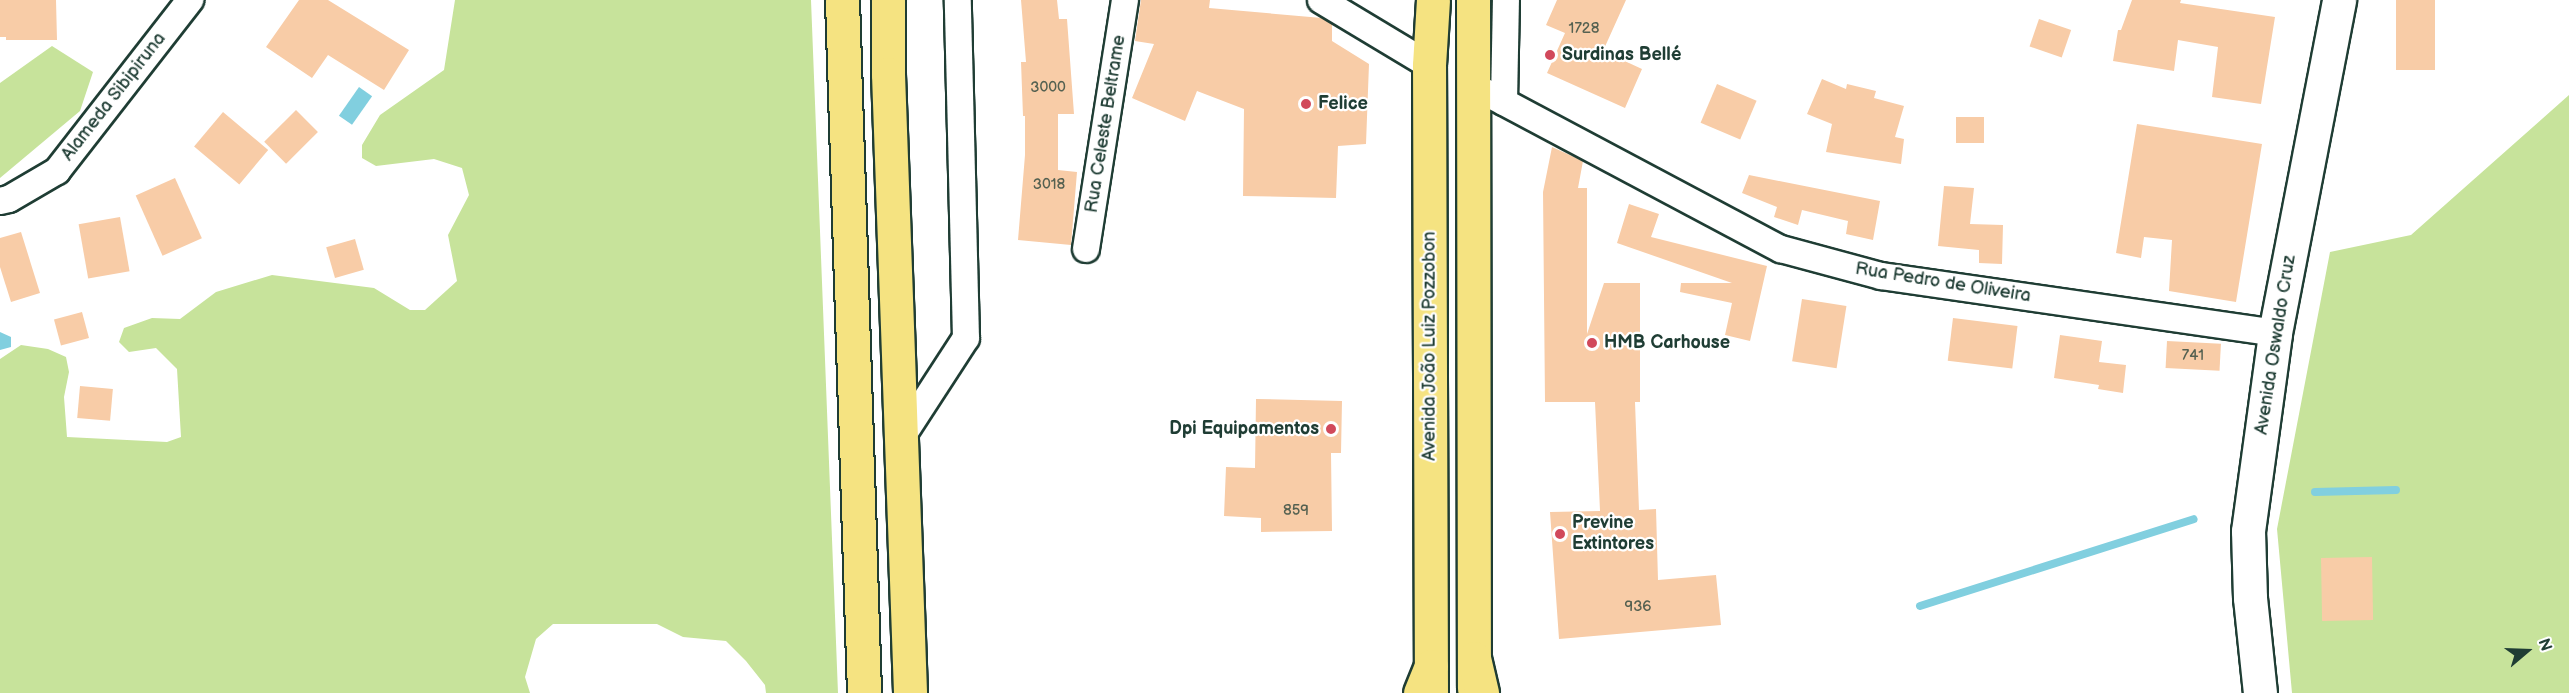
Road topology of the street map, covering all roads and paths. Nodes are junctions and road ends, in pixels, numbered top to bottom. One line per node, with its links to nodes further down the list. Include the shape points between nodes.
1 (190, 0): 14 (street, Alameda Sibipiruna, via 57,171)
2 (842, 0): 20 (main road)
3 (888, 0): 17 (main road)
4 (958, 0): 17 (street, via 966,338)
5 (1125, 0): 15 (street, Rua Celeste Beltrame)
6 (1321, 0): 11 (street)
7 (1433, 0): 11 (main road, Avenida João Luiz Pozzobon)
8 (1473, 0): 12 (main road)
9 (1506, 0): 13 (street)
10 (2339, 0): 16 (street, Avenida Oswaldo Cruz)
11 (1429, 65): 19 (main road, Avenida João Luiz Pozzobon)
12 (1472, 86): 13 (street, Rua Pedro de Oliveira); 18 (main road)
13 (1504, 102): 16 (street, Rua Pedro de Oliveira, via 1781,249 1881,276)
14 (0, 201)
15 (1086, 249)
16 (2275, 333): 24 (street, Avenida Oswaldo Cruz, via 2248,531)
17 (901, 438): 21 (main road)
18 (1474, 658): 22 (main road); 23 (main road)
19 (1427, 684)
20 (864, 693)
21 (910, 693)
22 (1474, 693)
23 (1482, 693)
24 (2260, 693)

